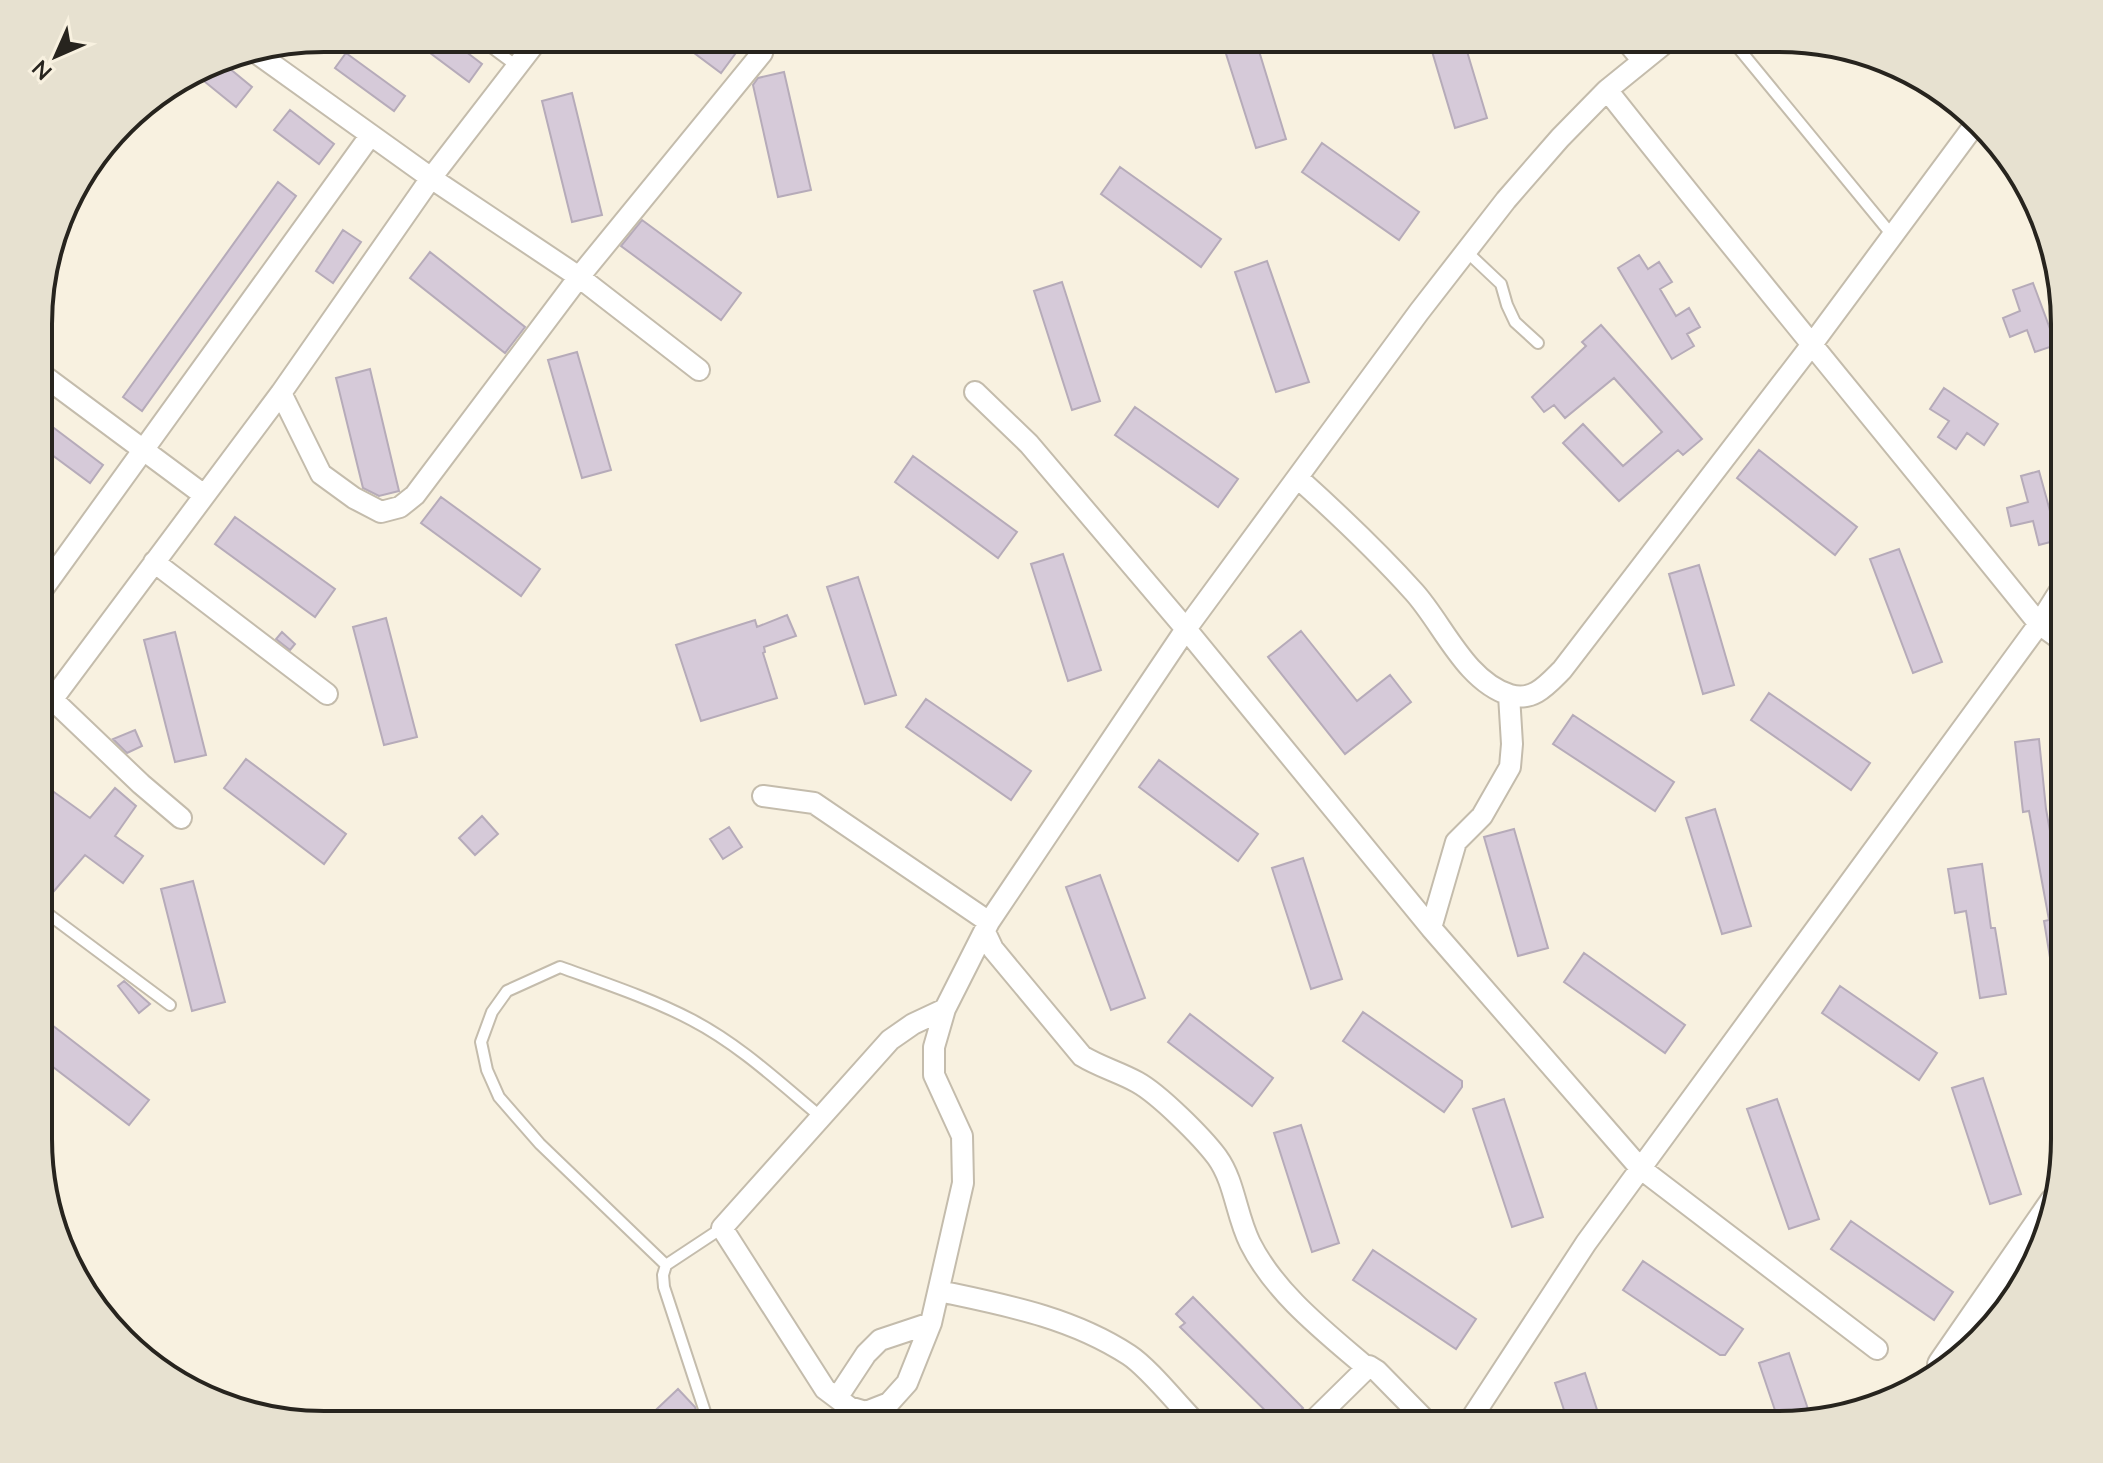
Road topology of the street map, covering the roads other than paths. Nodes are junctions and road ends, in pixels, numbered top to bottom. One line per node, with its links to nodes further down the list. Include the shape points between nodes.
1 (499, 53): 9 (lane)
2 (528, 53): 9 (street)
3 (762, 53): 16 (street)
4 (1630, 53): 8 (lane)
5 (1653, 53): 8 (street)
6 (1742, 53): 14 (lane)
7 (264, 59): 12 (street)
8 (1639, 64): 10 (street)
9 (518, 67): 13 (street)
10 (1607, 90): 15 (street); 18 (street)
11 (1970, 131): 14 (street)
12 (370, 136): 13 (street); 23 (street)
13 (431, 178): 16 (street); 22 (street)
14 (1892, 235): 18 (street)
15 (1466, 251): 17 (lane, via 1501,284 1515,322); 24 (street)
16 (579, 277): 19 (street); 22 (street, via 415,495 400,507 381,512 321,474)
17 (1538, 343)
18 (1813, 343): 29 (street); 33 (street, via 1562,670 1542,690 1527,697)
19 (699, 370)
20 (52, 382): 23 (street)
21 (975, 392): 30 (street, via 1029,444)
22 (281, 393): 25 (street)
23 (143, 450): 25 (street); 27 (street)
24 (1299, 479): 30 (street); 33 (street, via 1417,595 1468,665)
25 (204, 495): 26 (street)
26 (154, 562): 32 (street); 34 (street)
27 (52, 576)
28 (2050, 606): 29 (street)
29 (2039, 624): 31 (street); 44 (street)
30 (1186, 629): 39 (street); 40 (street)
31 (2050, 632)
32 (327, 694)
33 (1509, 695): 40 (street, via 1510,767 1482,816 1456,842)
34 (52, 699)
35 (52, 713): 37 (street)
36 (763, 796): 39 (street, via 814,803)
37 (181, 818)
38 (53, 917): 41 (lane)
39 (987, 927): 42 (street); 52 (street, via 993,949 1082,1056 1155,1094 1218,1158 1266,1271)
40 (1431, 928): 44 (street)
41 (170, 1005)
42 (945, 1009): 43 (street, via 890,1040); 48 (street, via 934,1047 934,1075 962,1136 963,1183)
43 (821, 1117): 45 (street); 47 (lane, via 741,1051 693,1020 633,994 560,967 507,991 481,1042 499,1097 540,1144)
44 (1640, 1168): 51 (street); 60 (street)
45 (722, 1228): 47 (lane); 53 (street, via 825,1389)
46 (2035, 1233): 50 (main road)
47 (666, 1265): 54 (lane, via 664,1287)
48 (939, 1291): 49 (street); 57 (street, via 1072,1324 1131,1356)
49 (931, 1323): 53 (street, via 880,1340); 56 (street, via 907,1383 889,1403)
50 (1959, 1342)
51 (1877, 1349)
52 (1366, 1367): 58 (street); 59 (street, via 1377,1371)
53 (837, 1398): 55 (street)
54 (704, 1410)
55 (860, 1410)
56 (870, 1410)
57 (1184, 1411)
58 (1323, 1411)
59 (1416, 1411)
60 (1476, 1411)

